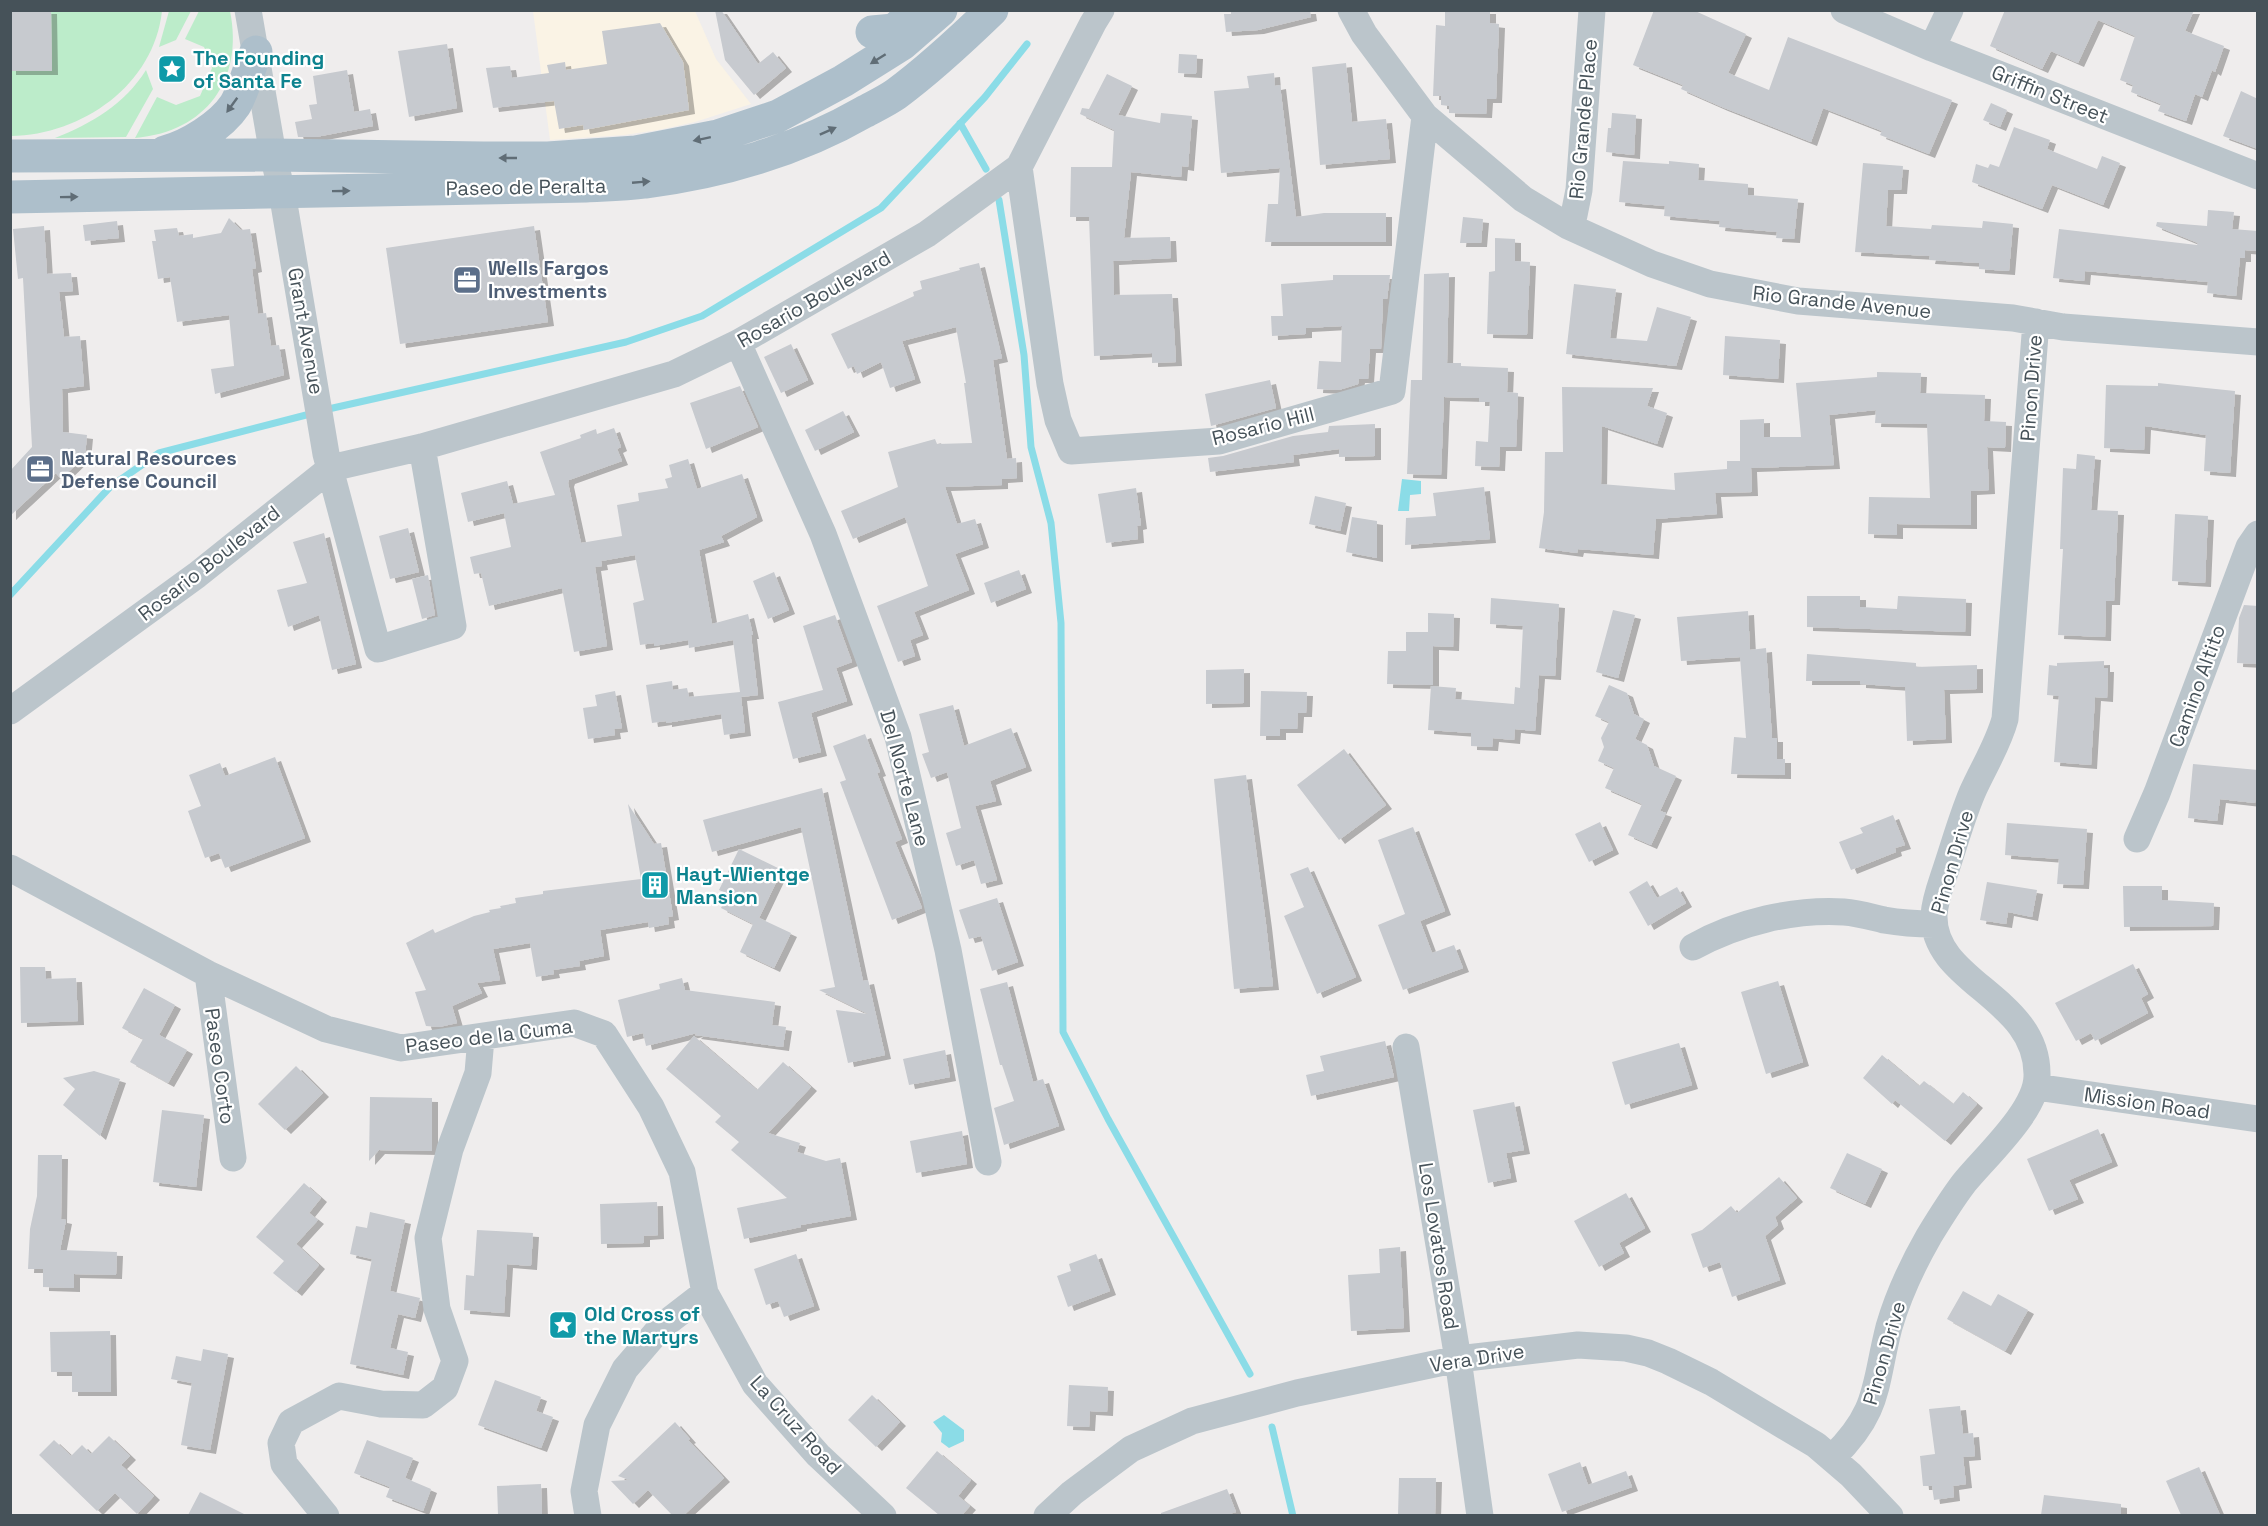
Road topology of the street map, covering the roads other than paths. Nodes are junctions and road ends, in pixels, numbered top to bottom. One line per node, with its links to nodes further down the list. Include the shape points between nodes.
1 (248, 10): 12 (street, Grant Avenue)
2 (917, 10): 10 (main road, via 894,30)
3 (941, 10): 14 (main road, Paseo de Peralta, one-way to 14, via 902,44 843,81 778,116 718,135 636,152 548,158)
4 (992, 10): 19 (main road, Paseo de Peralta, one-way to 4, via 643,183 749,160 834,128 895,94)
5 (1101, 10): 17 (street, Rosario Boulevard)
6 (1351, 10): 13 (street, Rio Grande Avenue)
7 (1592, 10): 21 (street, Rio Grande Place, via 1579,190)
8 (1844, 10): 11 (street, Griffin Street)
9 (1950, 10): 11 (street)
10 (872, 32)
11 (1932, 48): 18 (street, Griffin Street)
12 (256, 52): 14 (street, Grant Avenue); 16 (main road, one-way to 16, via 235,105 212,128 179,148)
13 (1425, 116): 17 (street, Rosario Hill, via 1392,392 1219,441 1071,450 1058,420 1050,384); 21 (street, Rio Grande Avenue, via 1523,199)
14 (273, 155): 16 (main road, Paseo de Peralta); 19 (street, Grant Avenue)
15 (10, 156): 16 (main road, Paseo de Peralta)
16 (149, 156)
17 (1019, 167): 24 (street, Rosario Boulevard, via 927,234)
18 (2258, 176)
19 (282, 192): 20 (main road, Paseo de Peralta, one-way to 19); 26 (street, Grant Avenue)
20 (10, 197)
21 (1568, 226): 22 (street, Rio Grande Avenue, via 1652,264 1739,291 1798,301)
22 (2036, 322): 23 (street, Rio Grande Avenue); 31 (street, Pinon Drive, via 2005,718 1965,811 1936,903)
23 (2258, 342)
24 (738, 344): 25 (street, Rosario Boulevard, via 674,374); 39 (street, Del Norte Lane, via 823,534 898,737 948,950)
25 (422, 447): 26 (street, Rosario Boulevard); 26 (street, Grant Avenue, via 453,626 378,649)
26 (328, 461): 28 (street, Rosario Boulevard, via 197,575)
27 (2258, 534): 29 (street, Camino Altito, via 2249,547)
28 (10, 711)
29 (2137, 839)
30 (10, 868): 33 (street, Paseo de la Cuma)
31 (1935, 924): 32 (street, via 1843,912 1801,913 1750,924); 36 (street, Pinon Drive, via 1947,955 2022,1026 2036,1063)
32 (1693, 946)
33 (207, 974): 34 (street, Paseo de la Cuma, via 326,1029 401,1048); 38 (street, Paseo Corto)
34 (481, 1038): 40 (street, Paseo de la Cuma, via 574,1023 604,1034 651,1107 682,1172); 43 (street, via 478,1074 450,1149 428,1239 437,1309 455,1360 445,1388 423,1405 381,1404 339,1396 291,1422 281,1443 284,1464)
35 (1406, 1047): 41 (street, Los Lovatos Road)
36 (2036, 1087): 37 (street, Mission Road); 42 (street, Pinon Drive, via 2022,1114 1964,1184 1928,1239 1895,1308 1872,1404 1855,1433)
37 (2258, 1119)
38 (234, 1158)
39 (988, 1162)
40 (705, 1293): 44 (street, via 661,1327 625,1369 597,1425 584,1491); 45 (street, La Cruz Road, via 755,1383 818,1455)
41 (1458, 1359): 42 (street, Vera Drive, via 1578,1345 1648,1353 1711,1382); 46 (street, Vera Drive, via 1192,1421 1131,1449); 47 (street, Los Lovatos Road)
42 (1833, 1457): 48 (street, Vera Drive)
43 (326, 1515)
44 (588, 1515)
45 (883, 1515)
46 (1047, 1515)
47 (1480, 1515)
48 (1890, 1515)

